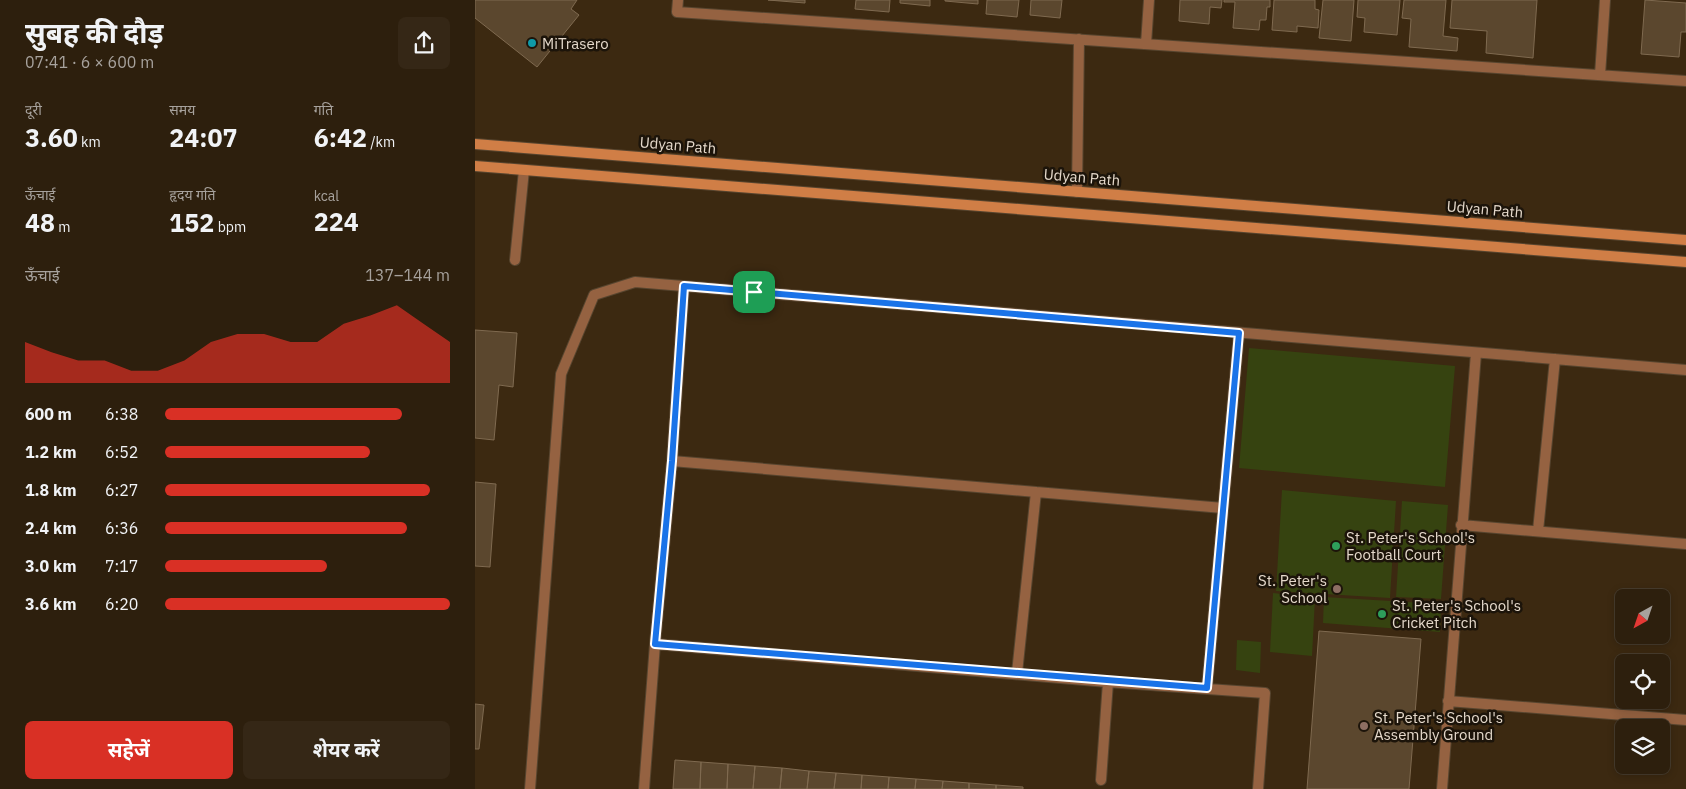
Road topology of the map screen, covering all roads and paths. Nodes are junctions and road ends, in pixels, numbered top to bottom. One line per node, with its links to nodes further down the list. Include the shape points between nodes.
1 (678, 0): 4 (street, via 677,12)
2 (1149, 0): 5 (street)
3 (1605, 0): 6 (street)
4 (1079, 39): 5 (street); 11 (street)
5 (1146, 44): 6 (street)
6 (1600, 75): 7 (street)
7 (1686, 81)
8 (475, 144): 11 (main road, Udyan Path)
9 (475, 166): 10 (main road)
10 (524, 170): 13 (street); 14 (main road)
11 (1077, 192): 12 (main road, Udyan Path)
12 (1686, 240)
13 (515, 260)
14 (1686, 262)
15 (684, 286): 16 (street); 20 (street); 33 (street, via 635,282 594,295 561,374)
16 (1239, 333): 17 (street); 22 (street)
17 (1476, 353): 18 (street); 23 (street)
18 (1555, 359): 19 (street); 24 (street)
19 (1686, 370)
20 (672, 461): 21 (street); 26 (street)
21 (1036, 492): 22 (street); 27 (street)
22 (1223, 508): 29 (street)
23 (1461, 524): 24 (street); 30 (street)
24 (1538, 531): 25 (street)
25 (1686, 544)
26 (655, 644): 27 (street); 34 (street)
27 (1017, 673): 28 (street)
28 (1108, 682): 29 (street); 32 (street)
29 (1207, 688): 35 (street, via 1265,693)
30 (1448, 701): 31 (street); 36 (street)
31 (1686, 720)
32 (1101, 780)
33 (530, 789)
34 (644, 789)
35 (1258, 789)
36 (1442, 789)

